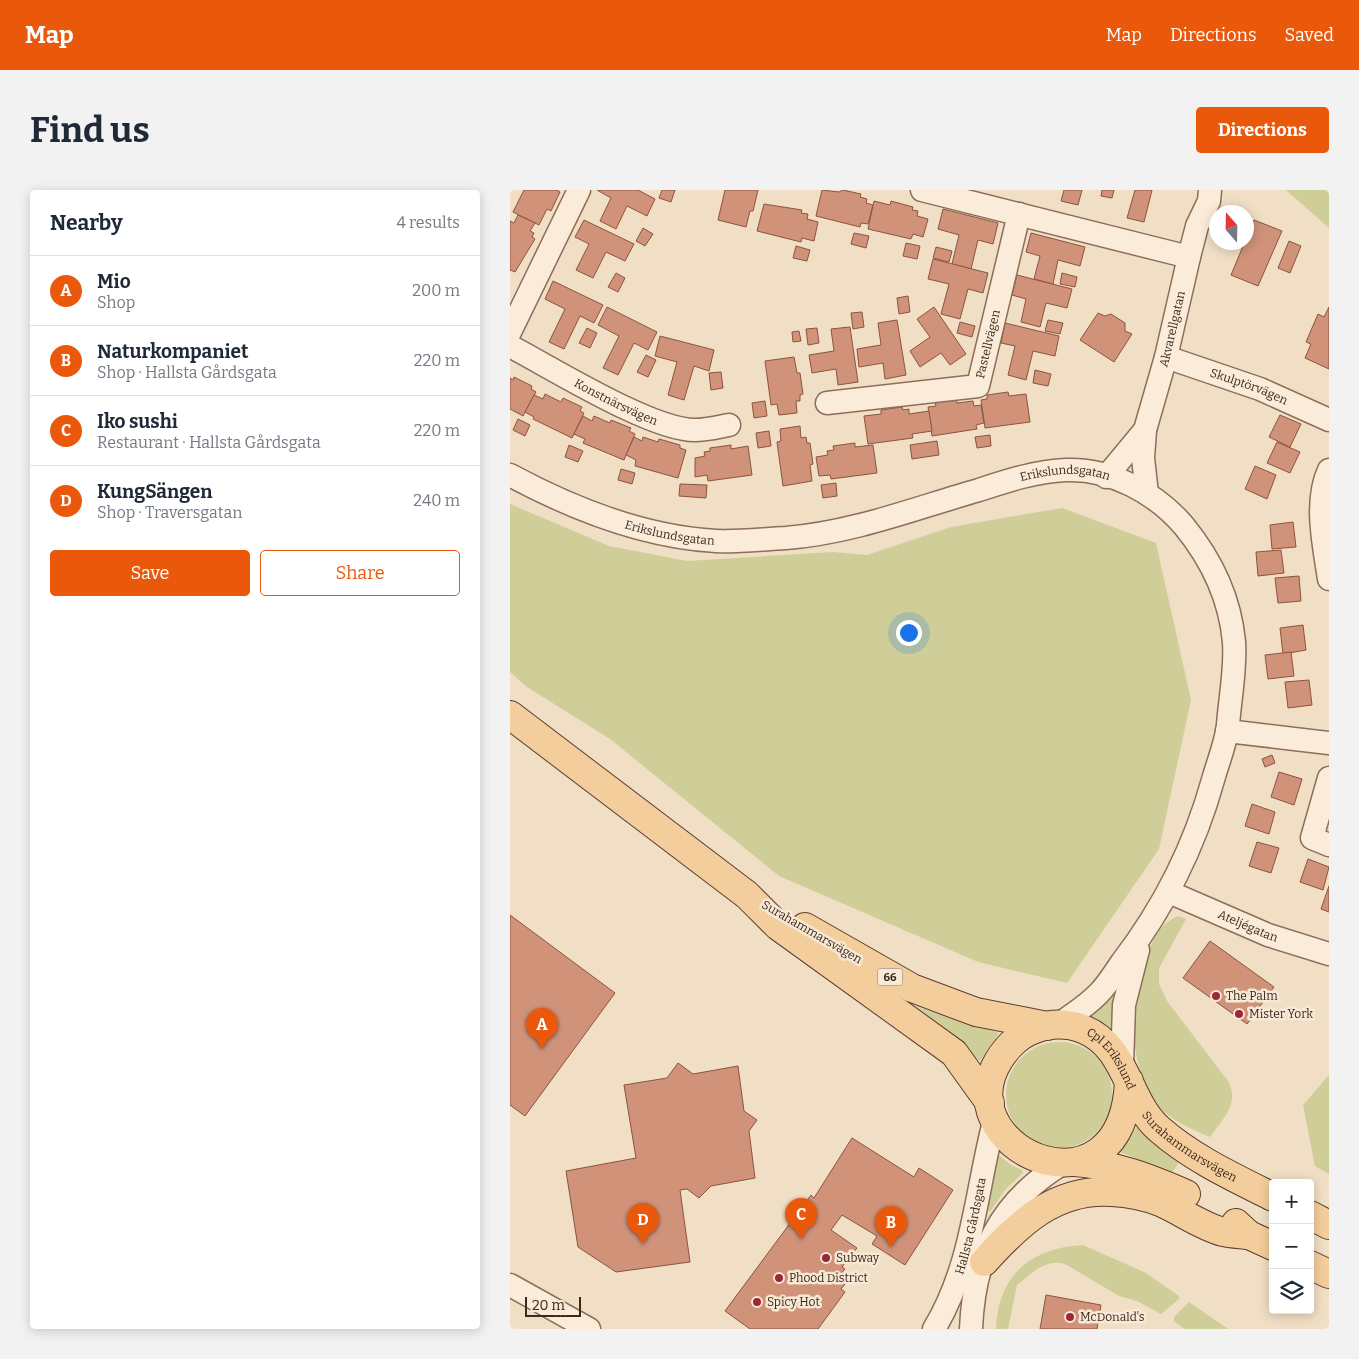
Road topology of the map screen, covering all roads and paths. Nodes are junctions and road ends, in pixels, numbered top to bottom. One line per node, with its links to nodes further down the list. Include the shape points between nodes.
1 (579, 190): 8 (street)
2 (922, 190): 5 (street)
3 (1194, 190): 6 (street, Akvarellgatan)
4 (1210, 190): 6 (street, Akvarellgatan, via 1209,201)
5 (1019, 214): 7 (street); 11 (street, Pastellvägen, via 978,386)
6 (1197, 226): 7 (street, Akvarellgatan)
7 (1189, 257): 10 (street, Akvarellgatan)
8 (510, 332)
9 (510, 346): 13 (street, Konstnärsvägen, via 645,416 694,430)
10 (1166, 357): 12 (street, Skulptörvägen, via 1260,388); 14 (street, Akvarellgatan)
11 (827, 403)
12 (1329, 420)
13 (729, 425)
14 (1145, 430): 17 (street, Akvarellgatan); 18 (street, Akvarellgatan, via 1143,458)
15 (1329, 470): 19 (street, via 1322,492)
16 (510, 475): 17 (street, Erikslundsgatan, via 612,520 658,533 720,541 791,538 855,526 1025,477 1067,470)
17 (1106, 477): 18 (street, Erikslundsgatan, via 1128,483)
18 (1147, 494): 21 (street, Erikslundsgatan, via 1176,516 1202,548 1219,581 1234,641)
19 (1329, 579)
20 (510, 715): 26 (main road, Surahammarsvägen / 66)
21 (1227, 731): 22 (street); 25 (street, Erikslundsgatan, via 1202,817)
22 (1329, 743)
23 (1329, 778): 24 (street, via 1312,838)
24 (1329, 845)
25 (1169, 892): 27 (street, Erikslundsgatan); 28 (street, Ateljégatan, via 1268,934)
26 (747, 895): 29 (main road, Surahammarsvägen / 66, via 912,988 976,1012); 31 (main road, Surahammarsvägen / 66, via 778,926 954,1053)
27 (1142, 936): 29 (street, Erikslundsgatan, via 1098,994); 30 (street, Erikslundsgatan, via 1124,1005)
28 (1329, 954)
29 (1053, 1025): 30 (main road, Cpl Erikslund / 66, via 1075,1026 1094,1034 1112,1049); 31 (main road, via 1024,1034 1004,1052 990,1084)
30 (1125, 1073): 32 (main road, Cpl Erikslund, via 1128,1105 1116,1134 1095,1153); 33 (main road, Surahammarsvägen / 66, via 1144,1112 1158,1128 1196,1156)
31 (992, 1111): 32 (main road, 66, via 999,1129 1016,1148 1032,1156); 42 (street, Hallsta Gårdsgata, via 977,1208 962,1266)
32 (1069, 1163): 36 (main road, 66, via 1103,1164 1144,1176 1200,1201); 37 (street, Hallsta Gårdsgata, via 1039,1178 1018,1196 1003,1215)
33 (1269, 1194)
34 (1314, 1217): 35 (main road)
35 (1329, 1224)
36 (1261, 1240): 37 (main road, via 1223,1232 1142,1196 1102,1191 1066,1197 1038,1210 1024,1220)
37 (984, 1262): 43 (street, Hallsta Gårdsgata, via 972,1306)
38 (1314, 1267): 39 (main road)
39 (1329, 1274)
40 (510, 1285): 41 (street)
41 (589, 1329)
42 (934, 1329)
43 (971, 1329)

